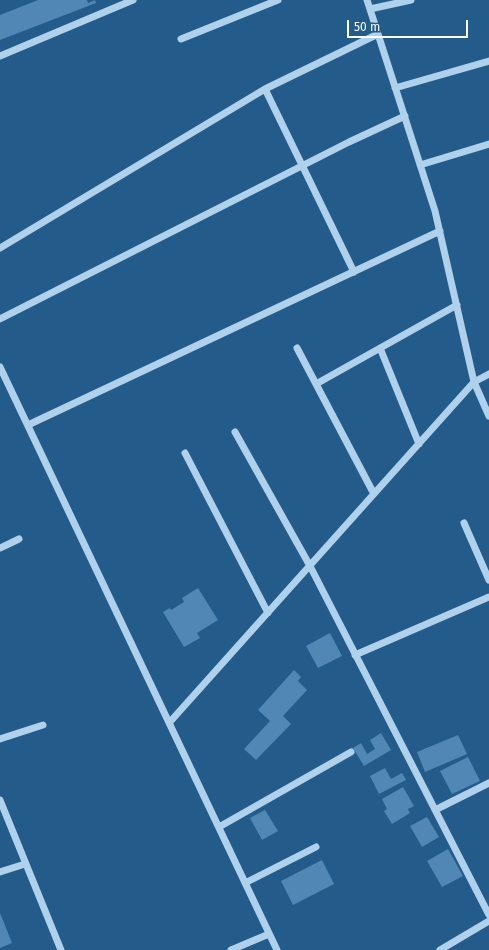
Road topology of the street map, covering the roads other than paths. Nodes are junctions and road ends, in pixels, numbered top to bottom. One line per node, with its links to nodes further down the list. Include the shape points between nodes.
1 (133, 0): 8 (street)
2 (278, 0): 7 (street)
3 (367, 0): 5 (street)
4 (411, 0): 5 (street)
5 (370, 9): 6 (street)
6 (378, 34): 10 (street); 11 (street)
7 (182, 39)
8 (0, 56)
9 (489, 61): 10 (street)
10 (395, 88): 12 (street)
11 (265, 89): 15 (street); 17 (street)
12 (405, 116): 14 (street); 15 (street)
13 (489, 144): 14 (street)
14 (420, 165): 16 (street)
15 (302, 166): 18 (street); 20 (street)
16 (440, 231): 18 (street); 19 (street)
17 (0, 248)
18 (354, 272): 28 (street)
19 (457, 305): 22 (street); 25 (street)
20 (0, 319)
21 (297, 348): 26 (street)
22 (380, 348): 26 (street); 30 (street)
23 (0, 367): 28 (street)
24 (489, 374): 25 (street)
25 (474, 382): 27 (street); 30 (street)
26 (316, 384): 32 (street)
27 (489, 416)
28 (28, 425): 41 (street)
29 (235, 432): 36 (street)
30 (419, 444): 32 (street)
31 (185, 453): 39 (street)
32 (374, 494): 36 (street)
33 (464, 523): 37 (street)
34 (19, 539): 35 (street)
35 (0, 548)
36 (310, 566): 39 (street); 40 (street)
37 (489, 580)
38 (489, 597): 40 (street)
39 (268, 613): 41 (street)
40 (355, 654): 47 (street)
41 (169, 723): 48 (street)
42 (43, 725): 43 (street)
43 (0, 739)
44 (351, 752): 48 (street)
45 (489, 783): 47 (street)
46 (0, 800): 50 (street)
47 (435, 810): 53 (street)
48 (219, 827): 52 (street)
49 (316, 847): 52 (street)
50 (26, 864): 51 (street); 56 (street)
51 (0, 872)
52 (245, 883): 55 (street)
53 (489, 915)
54 (489, 921): 59 (street)
55 (269, 934): 57 (street); 58 (street)
56 (61, 950)
57 (231, 950)
58 (277, 950)
59 (440, 950)

